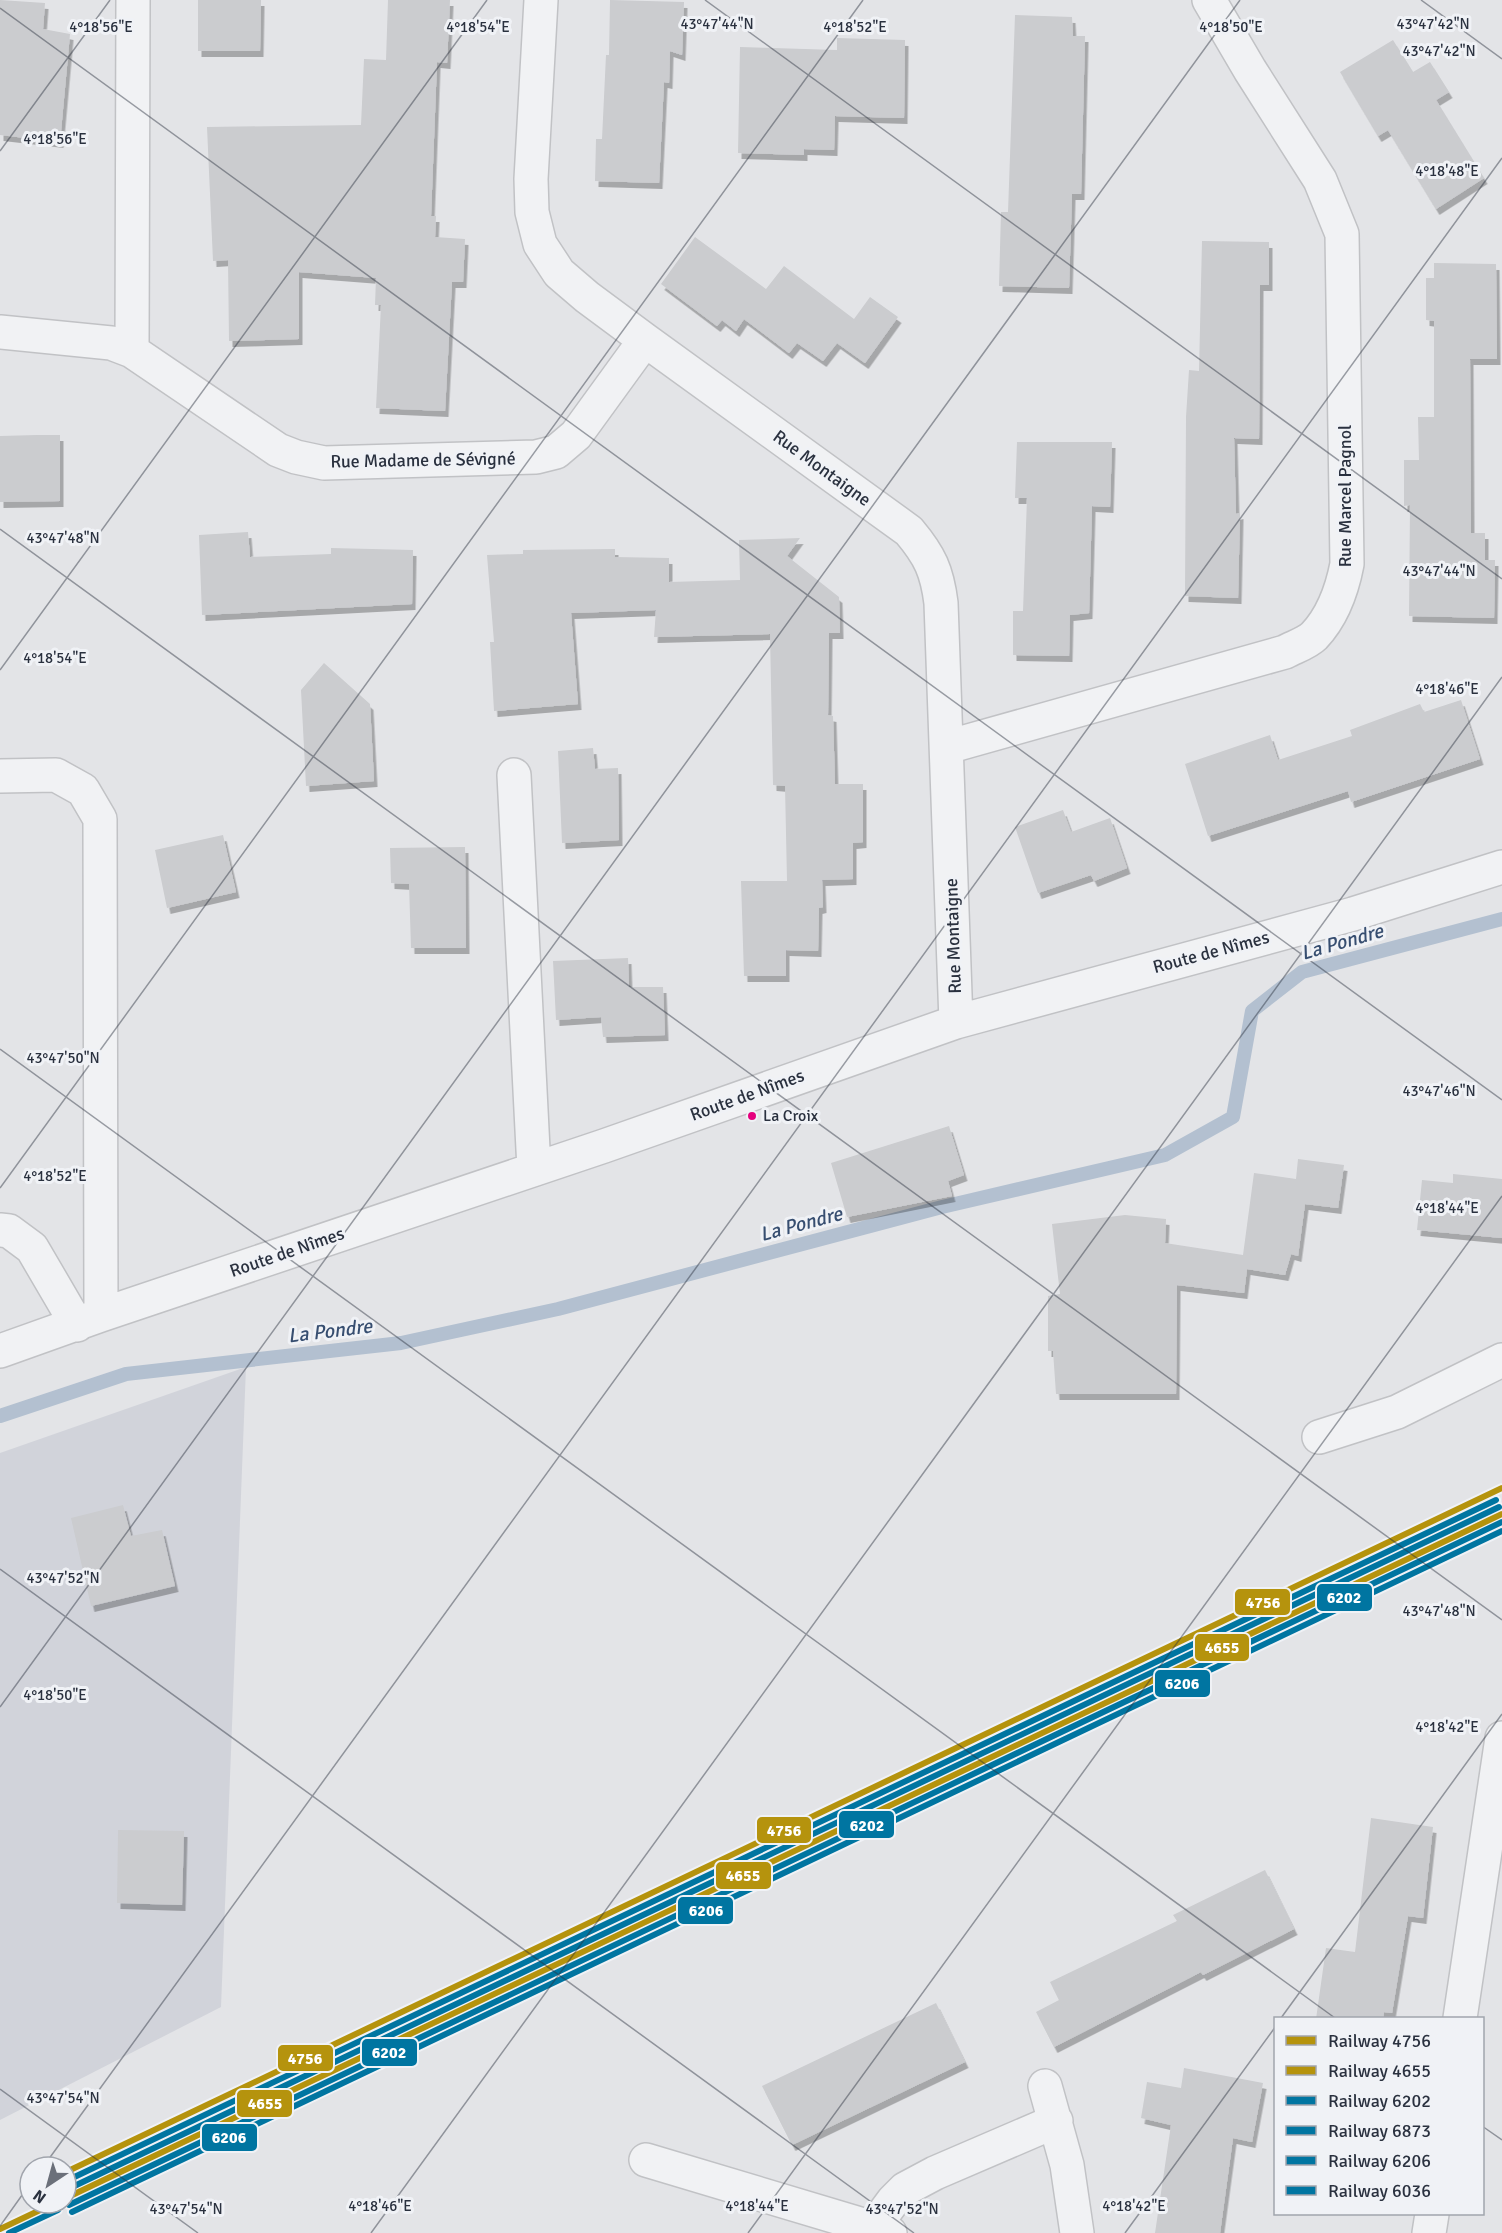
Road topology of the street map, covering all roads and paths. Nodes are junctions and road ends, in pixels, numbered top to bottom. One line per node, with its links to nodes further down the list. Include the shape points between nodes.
1 (133, 0): 6 (street)
2 (541, 0): 5 (street, Rue Montaigne, via 531,179 532,212 540,244 559,273)
3 (1209, 0): 7 (street, Rue Marcel Pagnol, via 1320,180 1342,234 1347,564 1341,591 1312,637 1285,652)
4 (0, 332): 6 (street, Rue Madame de Sévigné, via 111,343)
5 (645, 340): 6 (street, Rue Madame de Sévigné, via 576,435 556,452 536,457 442,461 324,463 296,457 278,450); 7 (street, Rue Montaigne, via 909,531 927,551 941,603)
6 (132, 351)
7 (947, 747): 11 (street, Rue Montaigne)
8 (514, 775): 12 (street)
9 (0, 776): 14 (street, via 56,775 83,790 99,819)
10 (1502, 867): 11 (street, Route de Nîmes, via 1353,914)
11 (956, 1022): 12 (street, Route de Nîmes)
12 (534, 1169): 14 (street, Route de Nîmes)
13 (0, 1230): 14 (street, via 9,1231 32,1248)
14 (89, 1320): 15 (street, Route de Nîmes)
15 (0, 1351)
16 (1502, 1360): 17 (street, via 1397,1412)
17 (1319, 1437)
18 (1502, 1738): 19 (street)
19 (1461, 2017)
20 (1045, 2086): 21 (street)
21 (1056, 2121): 24 (street, via 905,2189 892,2201); 25 (street)
22 (646, 2160): 24 (street)
23 (1432, 2215): 26 (street)
24 (881, 2230)
25 (1077, 2233)
26 (1429, 2233)

